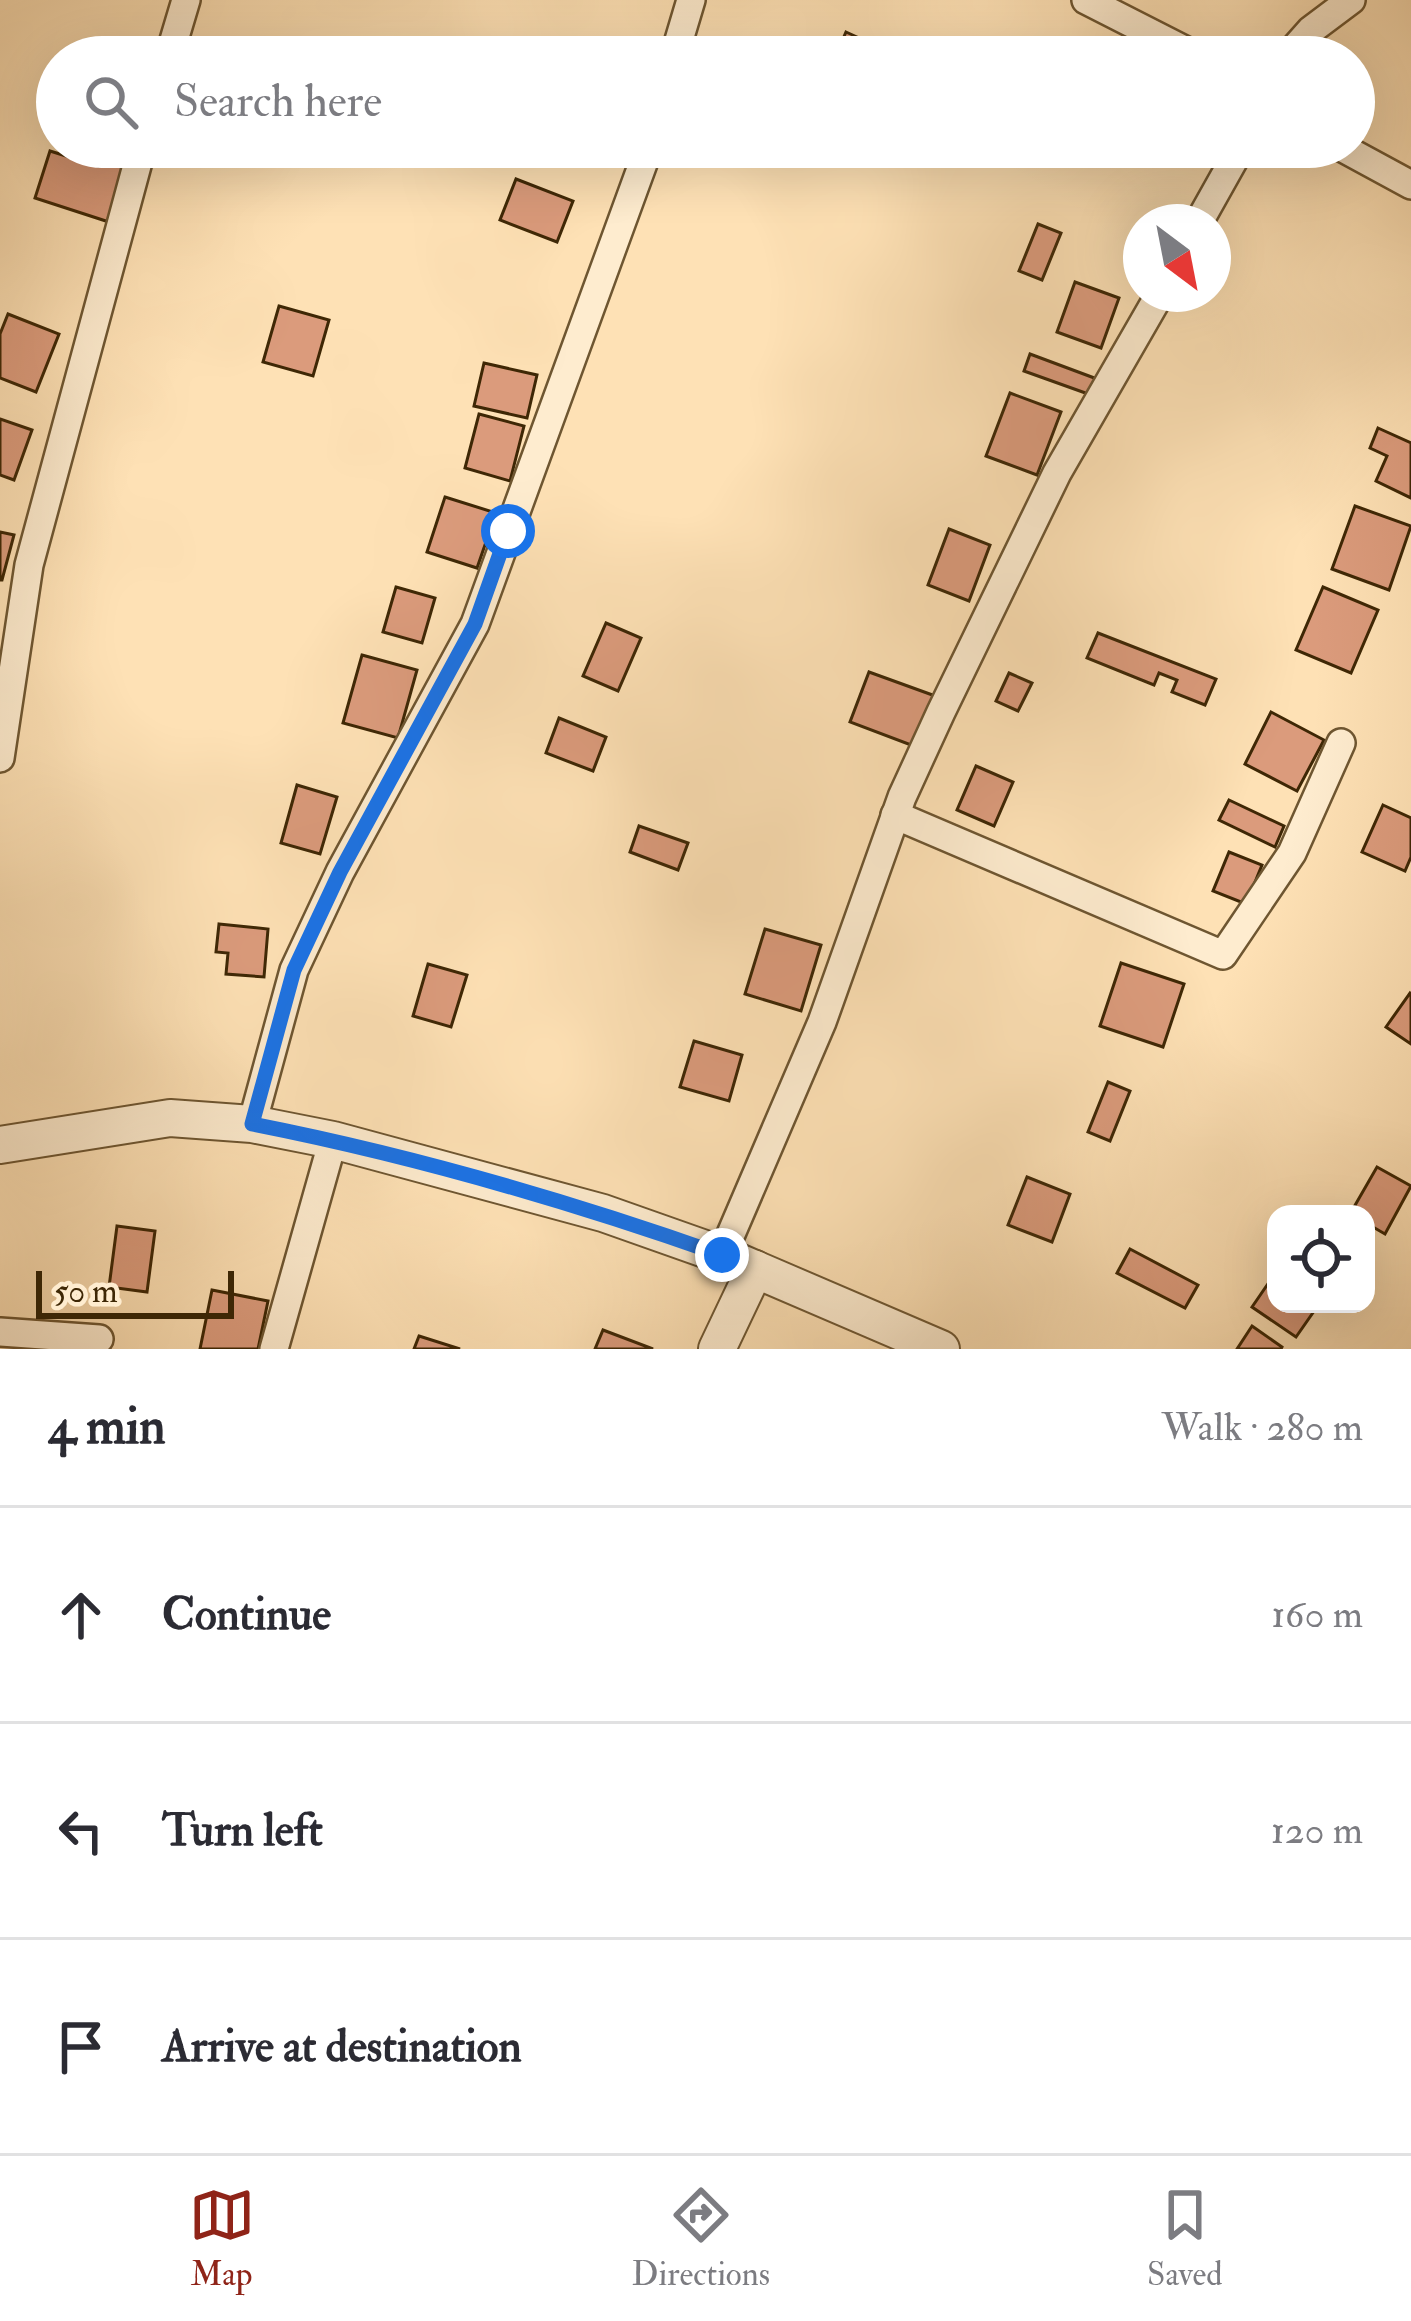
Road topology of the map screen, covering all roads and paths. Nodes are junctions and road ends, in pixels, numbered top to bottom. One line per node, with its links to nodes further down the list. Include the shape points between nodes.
1 (186, 0): 5 (street)
2 (691, 0): 6 (street)
3 (1086, 0): 7 (street)
4 (1351, 0): 8 (street)
5 (175, 36)
6 (680, 36)
7 (1157, 36)
8 (1305, 36)
9 (1375, 165): 13 (street)
10 (136, 168): 17 (street, via 29,565)
11 (641, 168): 19 (street, via 475,624 294,970)
12 (1229, 168): 14 (street)
13 (1411, 185)
14 (1209, 204)
15 (1150, 312): 18 (street, via 1057,473)
16 (1341, 743): 18 (street, via 1292,854 1223,955)
17 (0, 758)
18 (896, 815): 22 (street)
19 (252, 1124): 20 (street); 21 (street, via 170,1118)
20 (333, 1140): 22 (street, via 603,1213); 25 (street)
21 (0, 1145)
22 (739, 1262): 26 (street); 27 (street)
23 (0, 1332): 24 (street)
24 (99, 1339)
25 (274, 1349)
26 (717, 1349)
27 (941, 1349)

